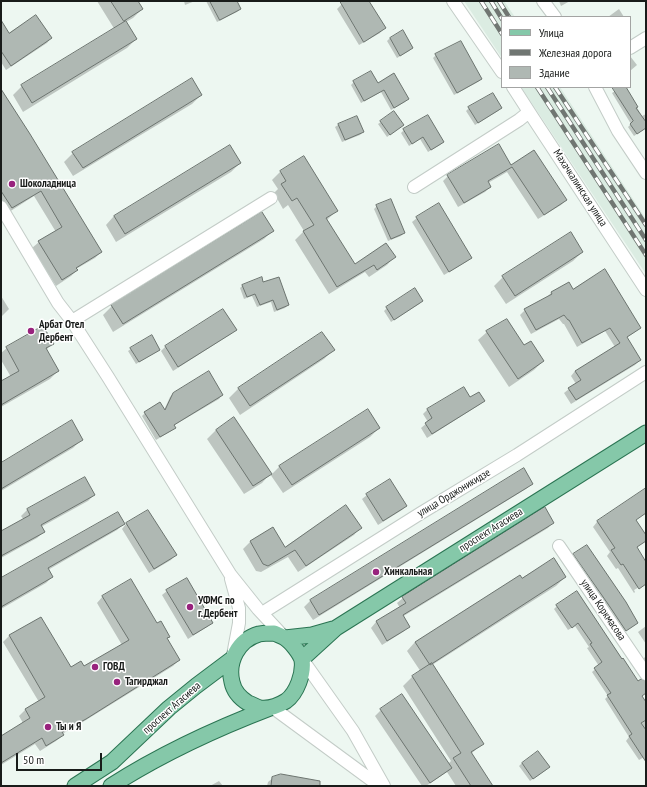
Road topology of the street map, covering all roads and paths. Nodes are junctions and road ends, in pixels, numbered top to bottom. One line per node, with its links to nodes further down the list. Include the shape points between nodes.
1 (453, 1): 6 (street)
2 (543, 1): 3 (street)
3 (553, 16)
4 (646, 38): 5 (street)
5 (631, 47)
6 (501, 71)
7 (513, 88): 9 (street, Махачкалинская улица)
8 (596, 88): 10 (street, via 618,131)
9 (529, 112): 11 (street); 14 (street, Махачкалинская улица)
10 (646, 173)
11 (414, 187)
12 (271, 198): 15 (street)
13 (1, 207): 15 (street, via 58,303)
14 (646, 290)
15 (72, 321): 19 (street)
16 (646, 372): 20 (street, улица Орджоникидзе)
17 (646, 433): 21 (main road, проспект Агасиева)
18 (559, 546): 25 (street, улица Коркмасова)
19 (230, 574): 20 (street); 23 (street, via 239,608 239,623)
20 (262, 613): 22 (street)
21 (336, 628): 22 (main road, проспект Агасиева, via 312,635); 24 (main road, проспект Агасиева)
22 (285, 638): 23 (main road, via 274,633 251,637 239,646); 24 (main road)
23 (232, 659): 26 (main road, via 230,673 238,696 258,708); 27 (main road, проспект Агасиева, via 169,708 112,762)
24 (302, 659): 26 (main road, via 301,677 293,692 286,701); 30 (street, via 353,731)
25 (646, 674)
26 (272, 707): 28 (main road, via 188,743); 29 (street)
27 (75, 786)
28 (111, 786)
29 (378, 786)
30 (384, 786)

